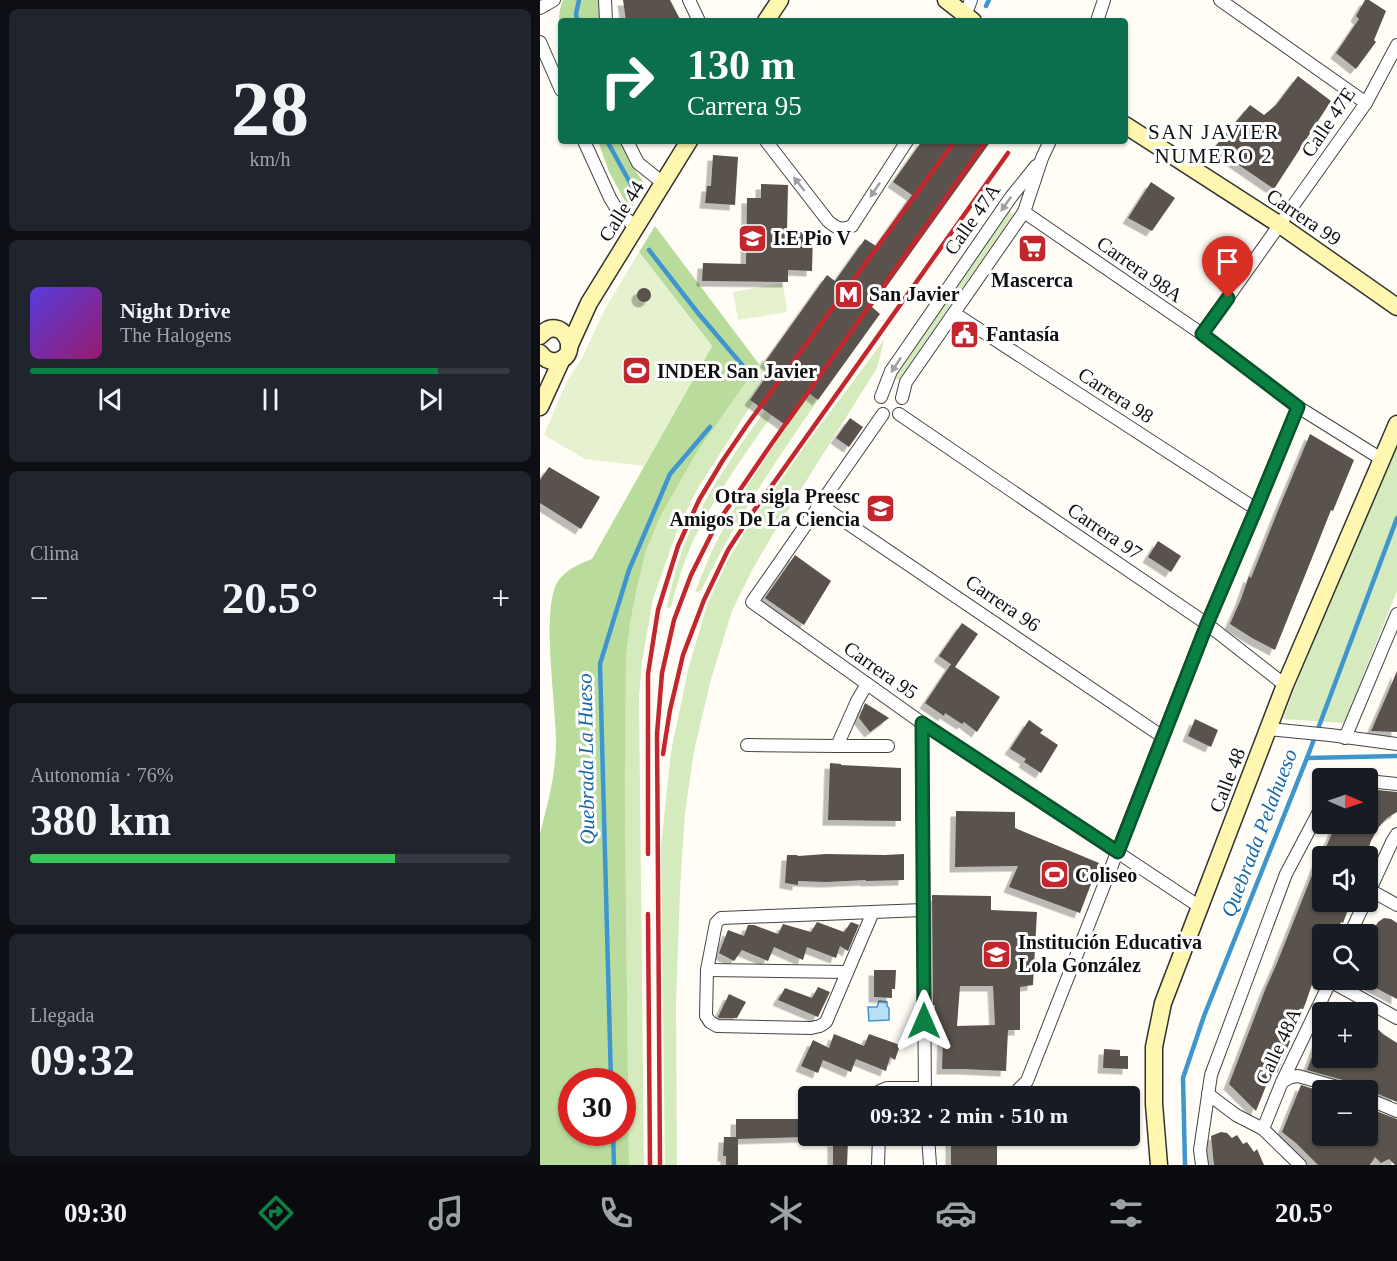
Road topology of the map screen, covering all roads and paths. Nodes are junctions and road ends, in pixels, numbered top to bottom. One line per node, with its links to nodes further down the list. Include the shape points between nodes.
1 (554, 0): 8 (street)
2 (605, 0): 10 (street)
3 (689, 0): 11 (street)
4 (780, 0): 12 (street)
5 (946, 0): 9 (street)
6 (1104, 0): 13 (street)
7 (1220, 0): 17 (street)
8 (540, 8)
9 (968, 14)
10 (606, 18)
11 (698, 18)
12 (768, 18)
13 (1098, 18)
14 (540, 42): 16 (street)
15 (1397, 45): 17 (street, Calle 47E)
16 (558, 83)
17 (1366, 103): 28 (street, Calle 47E)
18 (1128, 127): 28 (street, Carrera 99)
19 (585, 144): 29 (street, via 619,213)
20 (628, 144): 26 (street, via 638,163)
21 (687, 144): 26 (street, Calle 44)
22 (767, 144): 23 (street, one-way to 22, via 852,226 845,229 828,221)
23 (905, 144)
24 (1049, 144): 25 (street, Calle 47A)
25 (1042, 158): 27 (street, Calle 47A); 37 (street, Calle 47A, one-way to 37, via 891,371)
26 (663, 183): 29 (street, Calle 44)
27 (1024, 212): 32 (street, Calle 47A); 34 (street, Carrera 98A)
28 (1280, 225): 31 (street, Carrera 99); 34 (street, Calle 47E)
29 (636, 227): 30 (street, Calle 44)
30 (589, 303): 33 (street, Calle 44); 35 (street, Calle 44)
31 (1397, 307)
32 (954, 313): 38 (street, Calle 47A, via 906,382); 46 (street, Carrera 98)
33 (547, 328): 35 (street, via 566,334)
34 (1202, 334): 40 (street, Carrera 98A)
35 (566, 353): 36 (street, via 554,361); 39 (street, Calle 44)
36 (540, 354): 39 (street, Calle 44)
37 (881, 397): 38 (street, via 889,391); 41 (street, via 879,406)
38 (902, 398): 42 (street, via 904,406)
39 (541, 404)
40 (1298, 407): 44 (street, Carrera 98A); 46 (street)
41 (883, 414): 42 (street); 45 (street)
42 (899, 414): 48 (street, Carrera 97)
43 (1397, 424): 44 (street, Calle 48)
44 (1383, 460): 50 (street, Calle 48)
45 (819, 504): 49 (street, Carrera 95, via 752,602); 53 (street, Carrera 96)
46 (1256, 509): 48 (street)
47 (1397, 614): 54 (street)
48 (1207, 624): 50 (street, Carrera 97); 53 (street)
49 (867, 684): 51 (street, Carrera 95); 57 (street)
50 (1286, 686): 52 (street, Calle 48)
51 (922, 723): 63 (street, Carrera 95); 68 (street)
52 (1269, 729): 54 (street); 67 (street, Calle 48)
53 (1163, 737): 63 (street)
54 (1345, 738): 55 (street)
55 (1397, 744)
56 (747, 745): 57 (street)
57 (837, 746): 58 (street)
58 (888, 746)
59 (1378, 782): 60 (street)
60 (1397, 784)
61 (1312, 825): 79 (street, via 1286,874 1211,1075)
62 (1397, 834): 64 (street)
63 (1118, 852): 67 (street, Carrera 95); 78 (street)
64 (1378, 872)
65 (1378, 899): 66 (street)
66 (1397, 905)
67 (1200, 907): 87 (street, Calle 48, via 1164,1003 1154,1047)
68 (923, 910): 69 (street); 77 (street)
69 (873, 912): 70 (street, via 721,918 716,923); 71 (street)
70 (707, 970): 71 (street); 71 (street, via 706,1016 717,1026 811,1028 826,1022)
71 (847, 972)
72 (1325, 990): 76 (street, Calle 48A)
73 (1348, 990): 74 (street)
74 (1397, 1018)
75 (1312, 1080): 76 (street, via 1298,1076)
76 (1281, 1082): 82 (street, Calle 48A)
77 (924, 1086)
78 (1022, 1086)
79 (1208, 1094): 82 (street); 88 (street, via 1200,1150)
80 (1378, 1102): 81 (street)
81 (1397, 1111)
82 (1263, 1130): 89 (street)
83 (879, 1146): 85 (street)
84 (929, 1146): 86 (street)
85 (878, 1165)
86 (930, 1165)
87 (1159, 1165)
88 (1202, 1165)
89 (1300, 1165)

